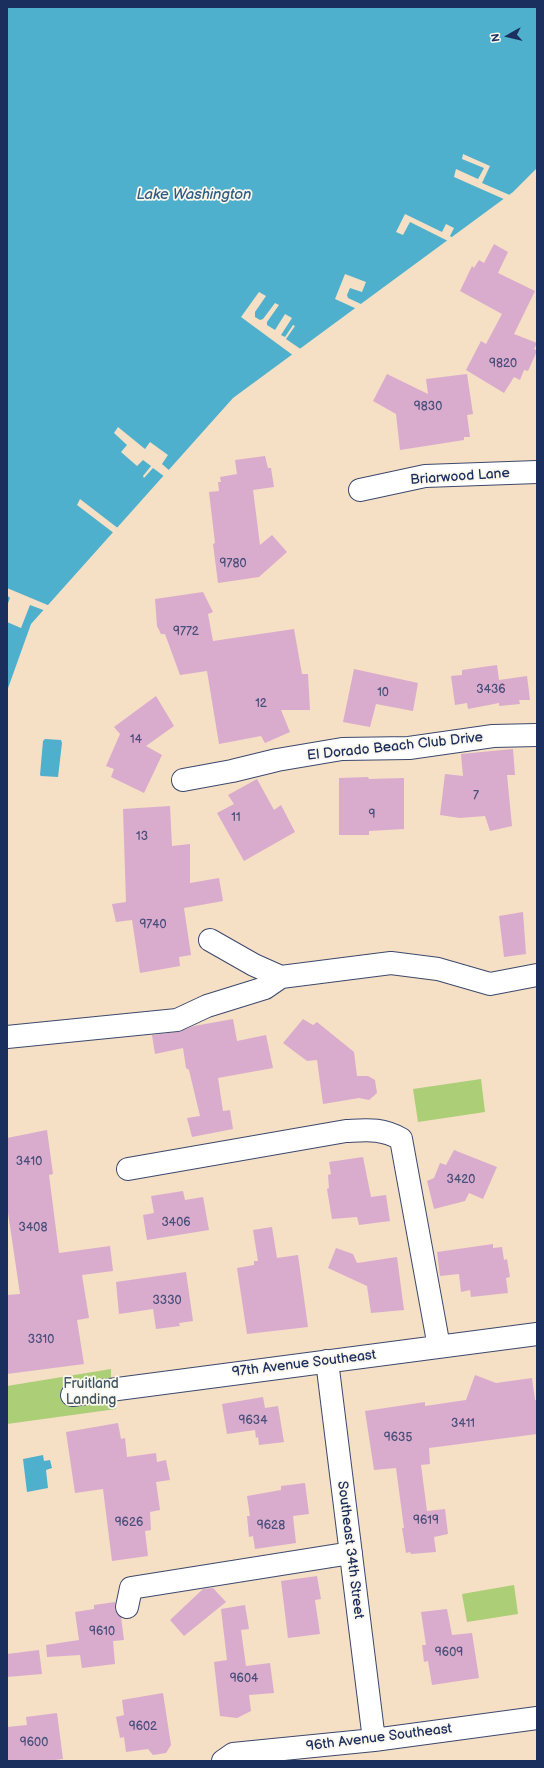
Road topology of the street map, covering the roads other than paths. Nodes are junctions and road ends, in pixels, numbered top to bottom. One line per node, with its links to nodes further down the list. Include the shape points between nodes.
1 (537, 472): 2 (street, Briarwood Lane, via 425,476)
2 (360, 490)
3 (537, 736): 4 (street, El Dorado Beach Club Drive, via 493,736 409,748 342,750 277,760)
4 (183, 780)
5 (210, 940): 7 (street)
6 (537, 975): 7 (street, via 490,984 438,969 391,963)
7 (281, 977): 8 (street, via 265,988 207,1006 177,1020)
8 (7, 1037)
9 (128, 1169): 11 (street, via 346,1132 376,1129 391,1133 401,1139)
10 (537, 1334): 11 (street, 97th Avenue Southeast)
11 (439, 1347): 12 (street, 97th Avenue Southeast)
12 (327, 1361): 13 (street, 97th Avenue Southeast); 14 (street, Southeast 34th Street)
13 (72, 1394)
14 (351, 1553): 15 (street, via 131,1588); 17 (street, Southeast 34th Street)
15 (127, 1607)
16 (537, 1718): 17 (street, 96th Avenue Southeast)
17 (374, 1740): 18 (street, 96th Avenue Southeast, via 233,1754)
18 (223, 1761)

